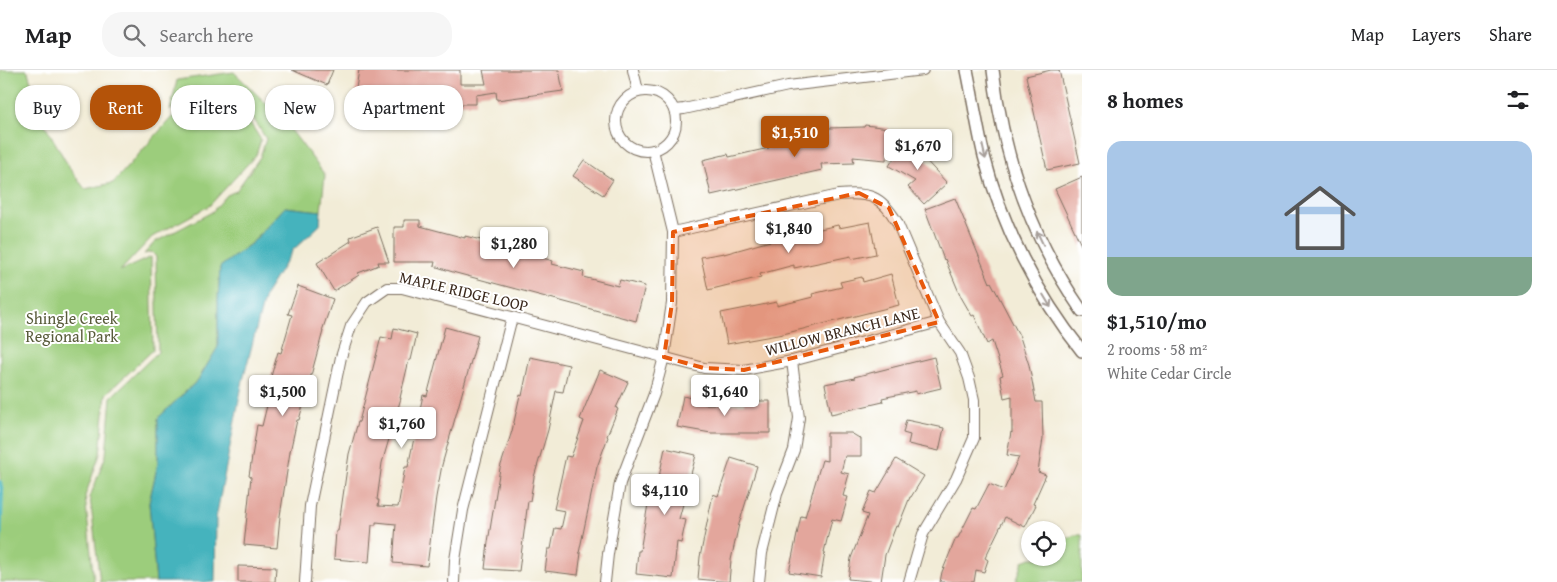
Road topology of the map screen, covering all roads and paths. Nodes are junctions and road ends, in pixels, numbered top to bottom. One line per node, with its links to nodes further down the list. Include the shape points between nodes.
1 (633, 70): 5 (street)
2 (923, 70): 6 (street, via 788,86)
3 (967, 70): 12 (street, one-way to 12, via 984,156 1007,222 1037,284)
4 (994, 70): 9 (street, one-way to 4, via 1044,248 1017,181 1002,126)
5 (638, 91): 6 (street, via 663,96); 7 (street, via 626,98 618,109 616,127 629,146)
6 (674, 110): 7 (street, via 676,125 672,135 666,143)
7 (653, 150): 8 (street)
8 (674, 232): 11 (street, via 839,195 859,193 874,198 889,208 897,222); 13 (street, via 672,303)
9 (1082, 311)
10 (512, 317): 13 (street, MAPLE RIDGE LOOP); 15 (street, MAPLE RIDGE LOOP, via 402,288 388,288 367,302 351,326 341,357 310,506); 16 (street, via 462,510)
11 (939, 322): 14 (street, WILLOW BRANCH LANE); 19 (street, via 960,352 969,378 974,400 974,438 956,479 923,534)
12 (1082, 351)
13 (664, 357): 14 (street, WILLOW BRANCH LANE, via 704,368 744,370); 17 (street, via 654,394 620,483)
14 (792, 361): 18 (street, via 799,418 794,450 777,494 762,553)
15 (305, 582)
16 (454, 582)
17 (605, 582)
18 (759, 582)
19 (909, 582)

